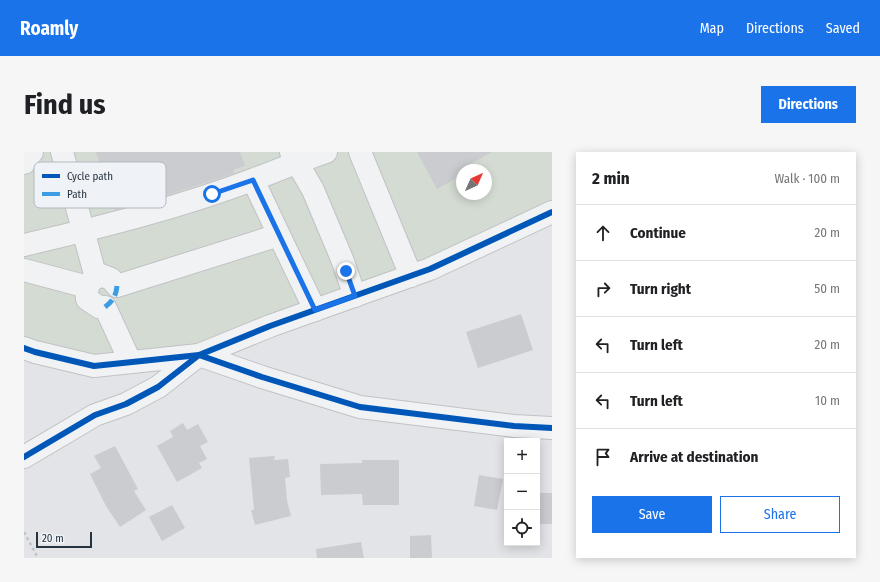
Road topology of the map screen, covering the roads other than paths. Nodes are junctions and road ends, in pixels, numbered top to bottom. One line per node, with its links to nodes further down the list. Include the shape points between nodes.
1 (32, 152): 7 (street)
2 (62, 152): 6 (street)
3 (326, 152): 5 (street)
4 (360, 152): 15 (street)
5 (294, 157): 8 (street); 17 (street, via 314,190)
6 (65, 162)
7 (24, 163)
8 (253, 180): 11 (street, via 184,203); 12 (street)
9 (78, 208): 11 (street)
10 (552, 212): 15 (street, via 430,270)
11 (84, 231): 13 (street); 16 (street)
12 (279, 235): 16 (street, via 117,286 111,278 101,275); 18 (street)
13 (24, 245)
14 (24, 270): 16 (street)
15 (411, 276): 17 (street)
16 (92, 282): 21 (street, via 86,290 88,298 99,307 105,306)
17 (355, 296): 18 (street)
18 (315, 310): 20 (street)
19 (24, 348): 21 (street, via 94,366)
20 (199, 355): 21 (street); 22 (street, via 360,407 514,426); 23 (street, via 158,387 126,404 95,415)
21 (130, 361)
22 (552, 428)
23 (24, 457)

